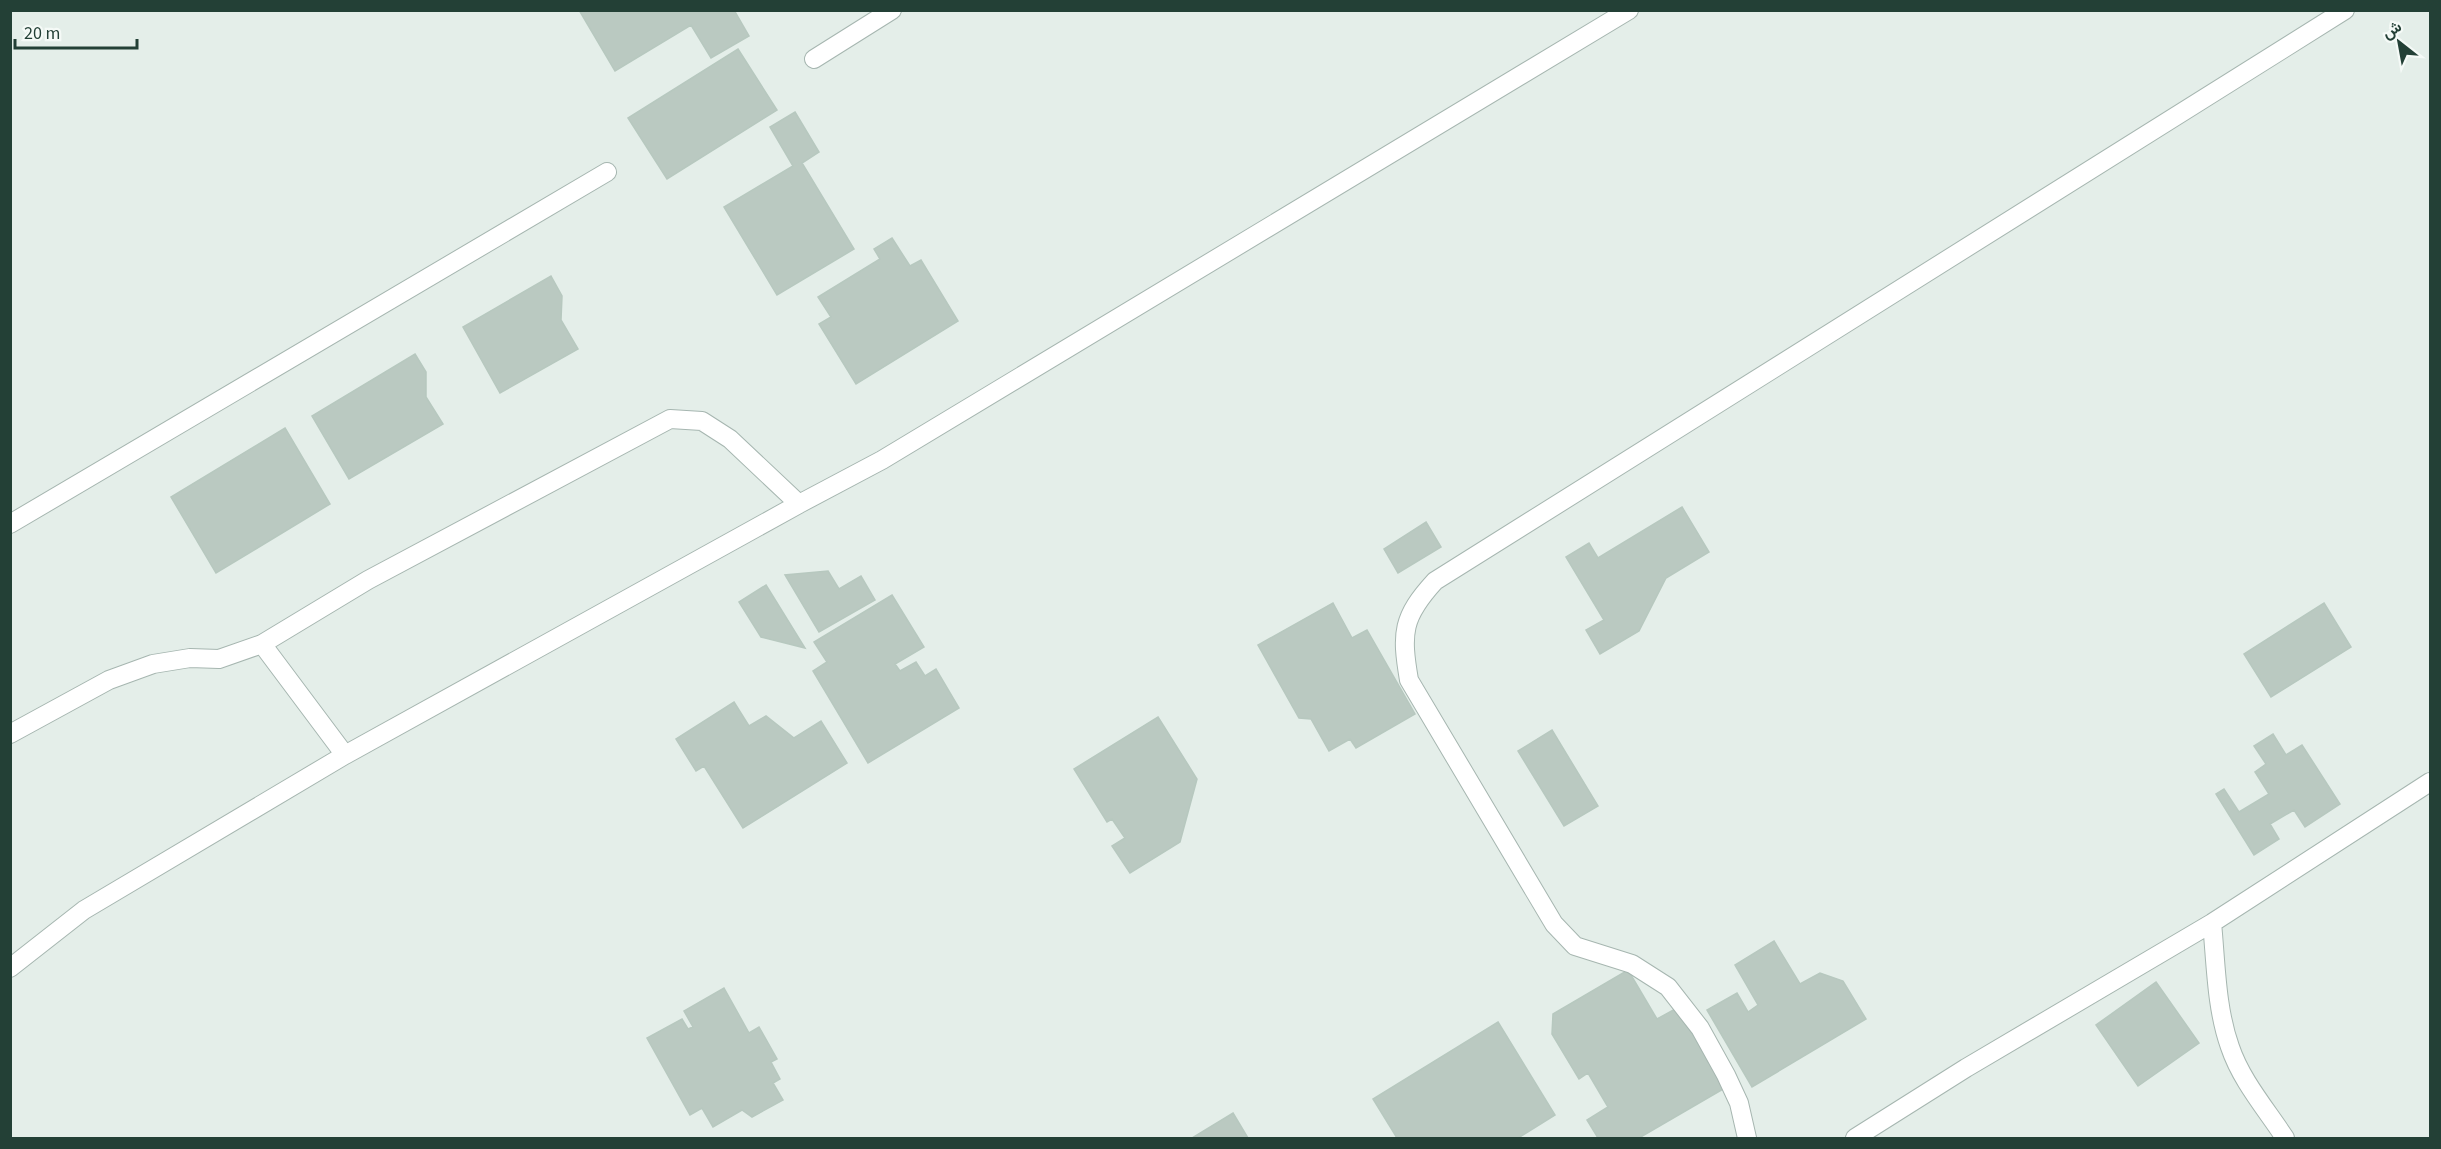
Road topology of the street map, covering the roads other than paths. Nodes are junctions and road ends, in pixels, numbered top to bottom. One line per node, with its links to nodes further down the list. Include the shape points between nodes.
1 (892, 10): 4 (street)
2 (1629, 10): 6 (street, via 882,460)
3 (2344, 10): 14 (street, via 1435,581 1414,604 1406,627 1408,680 1554,924 1575,946 1632,964 1668,987 1700,1028 1726,1075 1739,1103)
4 (814, 59)
5 (607, 172): 7 (street)
6 (799, 504): 8 (street, via 730,439 702,421 670,419 368,580); 10 (street)
7 (10, 524)
8 (262, 644): 9 (street, via 219,659 190,658 153,664 109,680); 10 (street)
9 (10, 734)
10 (345, 755): 13 (street, via 84,910)
11 (2430, 782): 12 (street)
12 (2212, 922): 15 (street); 16 (street, via 2217,982 2230,1046 2241,1072)
13 (10, 968)
14 (1747, 1138)
15 (1855, 1138)
16 (2285, 1138)

